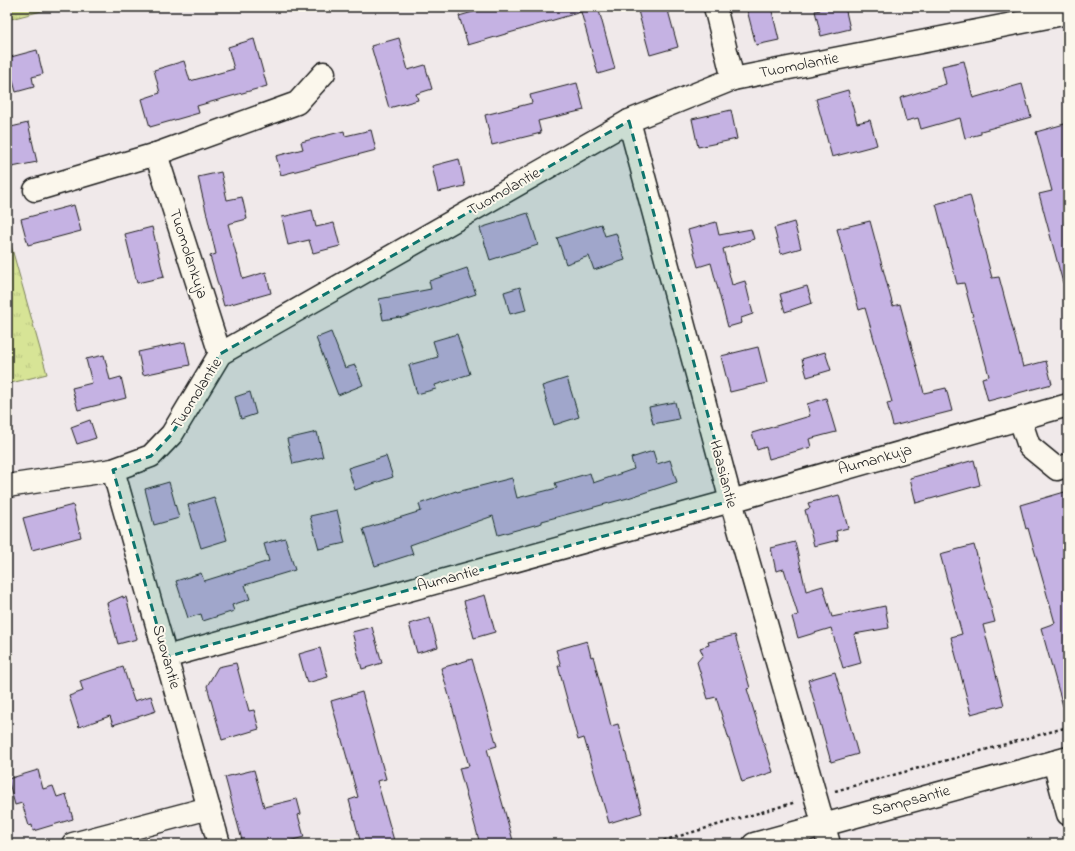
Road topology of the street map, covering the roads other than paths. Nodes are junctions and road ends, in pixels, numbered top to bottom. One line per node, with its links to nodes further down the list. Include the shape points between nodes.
1 (715, 7): 4 (street)
2 (1068, 13): 4 (street, Tuomolantie)
3 (324, 73): 6 (street, via 297,103)
4 (733, 79): 5 (street, Tuomolantie)
5 (629, 121): 8 (street, Tuomolantie); 14 (street, Haasiantie)
6 (156, 154): 7 (street); 8 (street, Tuomolankuja)
7 (35, 190)
8 (220, 354): 12 (street, Tuomolantie, via 172,434 151,456)
9 (1068, 405): 10 (street, Aumankuja)
10 (1020, 419): 11 (street, via 1029,446 1057,468); 14 (street, Aumankuja)
11 (1068, 466)
12 (113, 470): 13 (street, Tuomolantie); 15 (street, Suovantie)
13 (7, 486)
14 (730, 501): 15 (street, Aumantie); 19 (street, Haasiantie)
15 (166, 657): 17 (street, Suovantie)
16 (1061, 760): 18 (street); 19 (street, Sampsantie)
17 (210, 808): 20 (street); 21 (street, Suovantie)
18 (1068, 814)
19 (826, 834): 22 (street, Sampsantie)
20 (73, 844)
21 (219, 844)
22 (754, 844)

